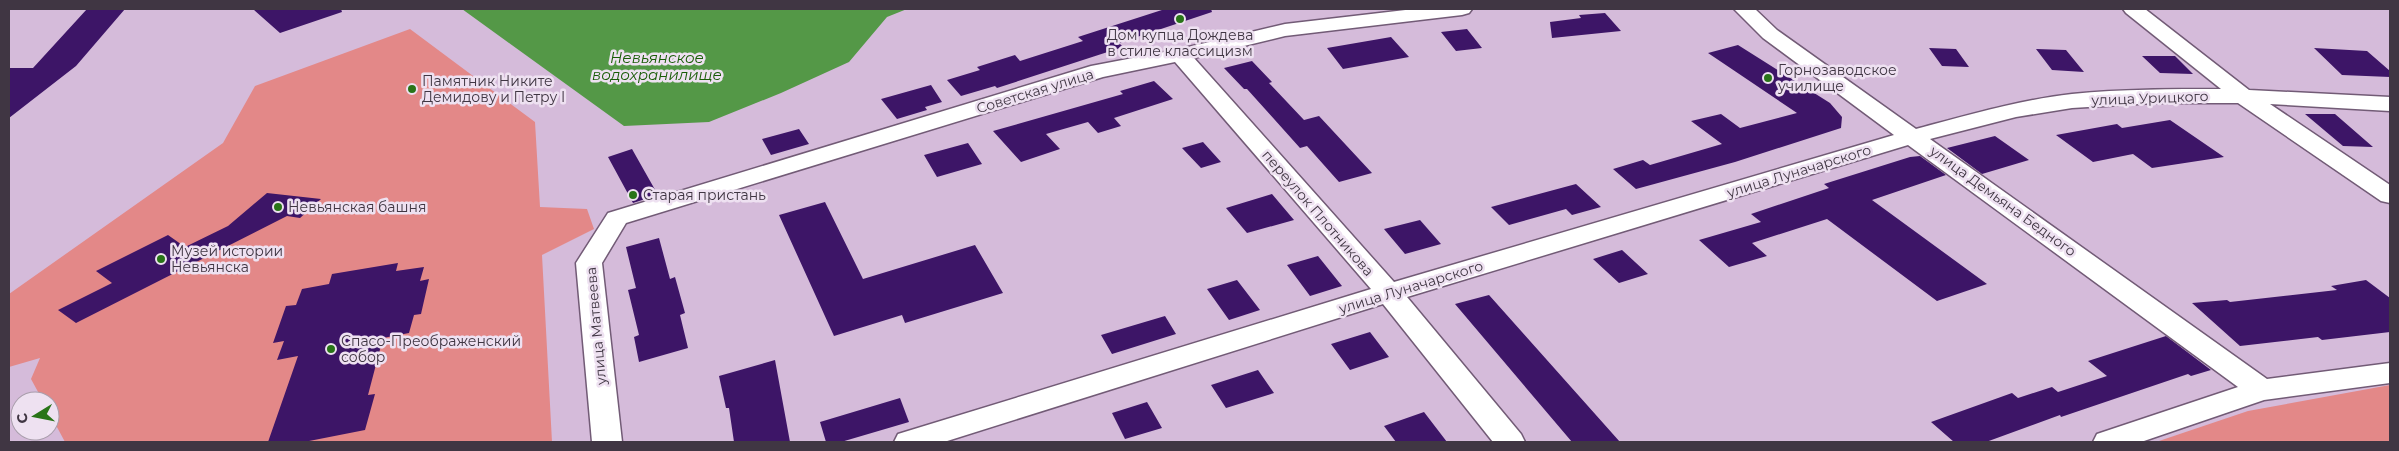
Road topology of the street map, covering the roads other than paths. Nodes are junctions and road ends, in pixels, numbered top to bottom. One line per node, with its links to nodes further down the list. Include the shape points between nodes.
1 (1462, 9): 4 (street, Советская улица, via 1285,30)
2 (1745, 9): 7 (street, улица Демьяна Бедного, via 1770,34)
3 (2133, 9): 5 (street)
4 (1180, 55): 9 (street, Советская улица, via 1099,71); 10 (street, переулок Плотникова)
5 (2243, 96): 6 (street, улица Урицкого); 7 (street, улица Урицкого, via 2154,96 2072,101 2014,110); 8 (street)
6 (2390, 104)
7 (1914, 136): 10 (street, улица Луначарского); 12 (street, улица Демьяна Бедного)
8 (2390, 196)
9 (617, 218): 13 (street, улица Матвеева, via 589,263)
10 (1389, 293): 14 (street, улица Луначарского); 15 (street, переулок Плотникова)
11 (2390, 373): 12 (street)
12 (2262, 390): 16 (street)
13 (607, 442)
14 (909, 442)
15 (1510, 442)
16 (2108, 442)

